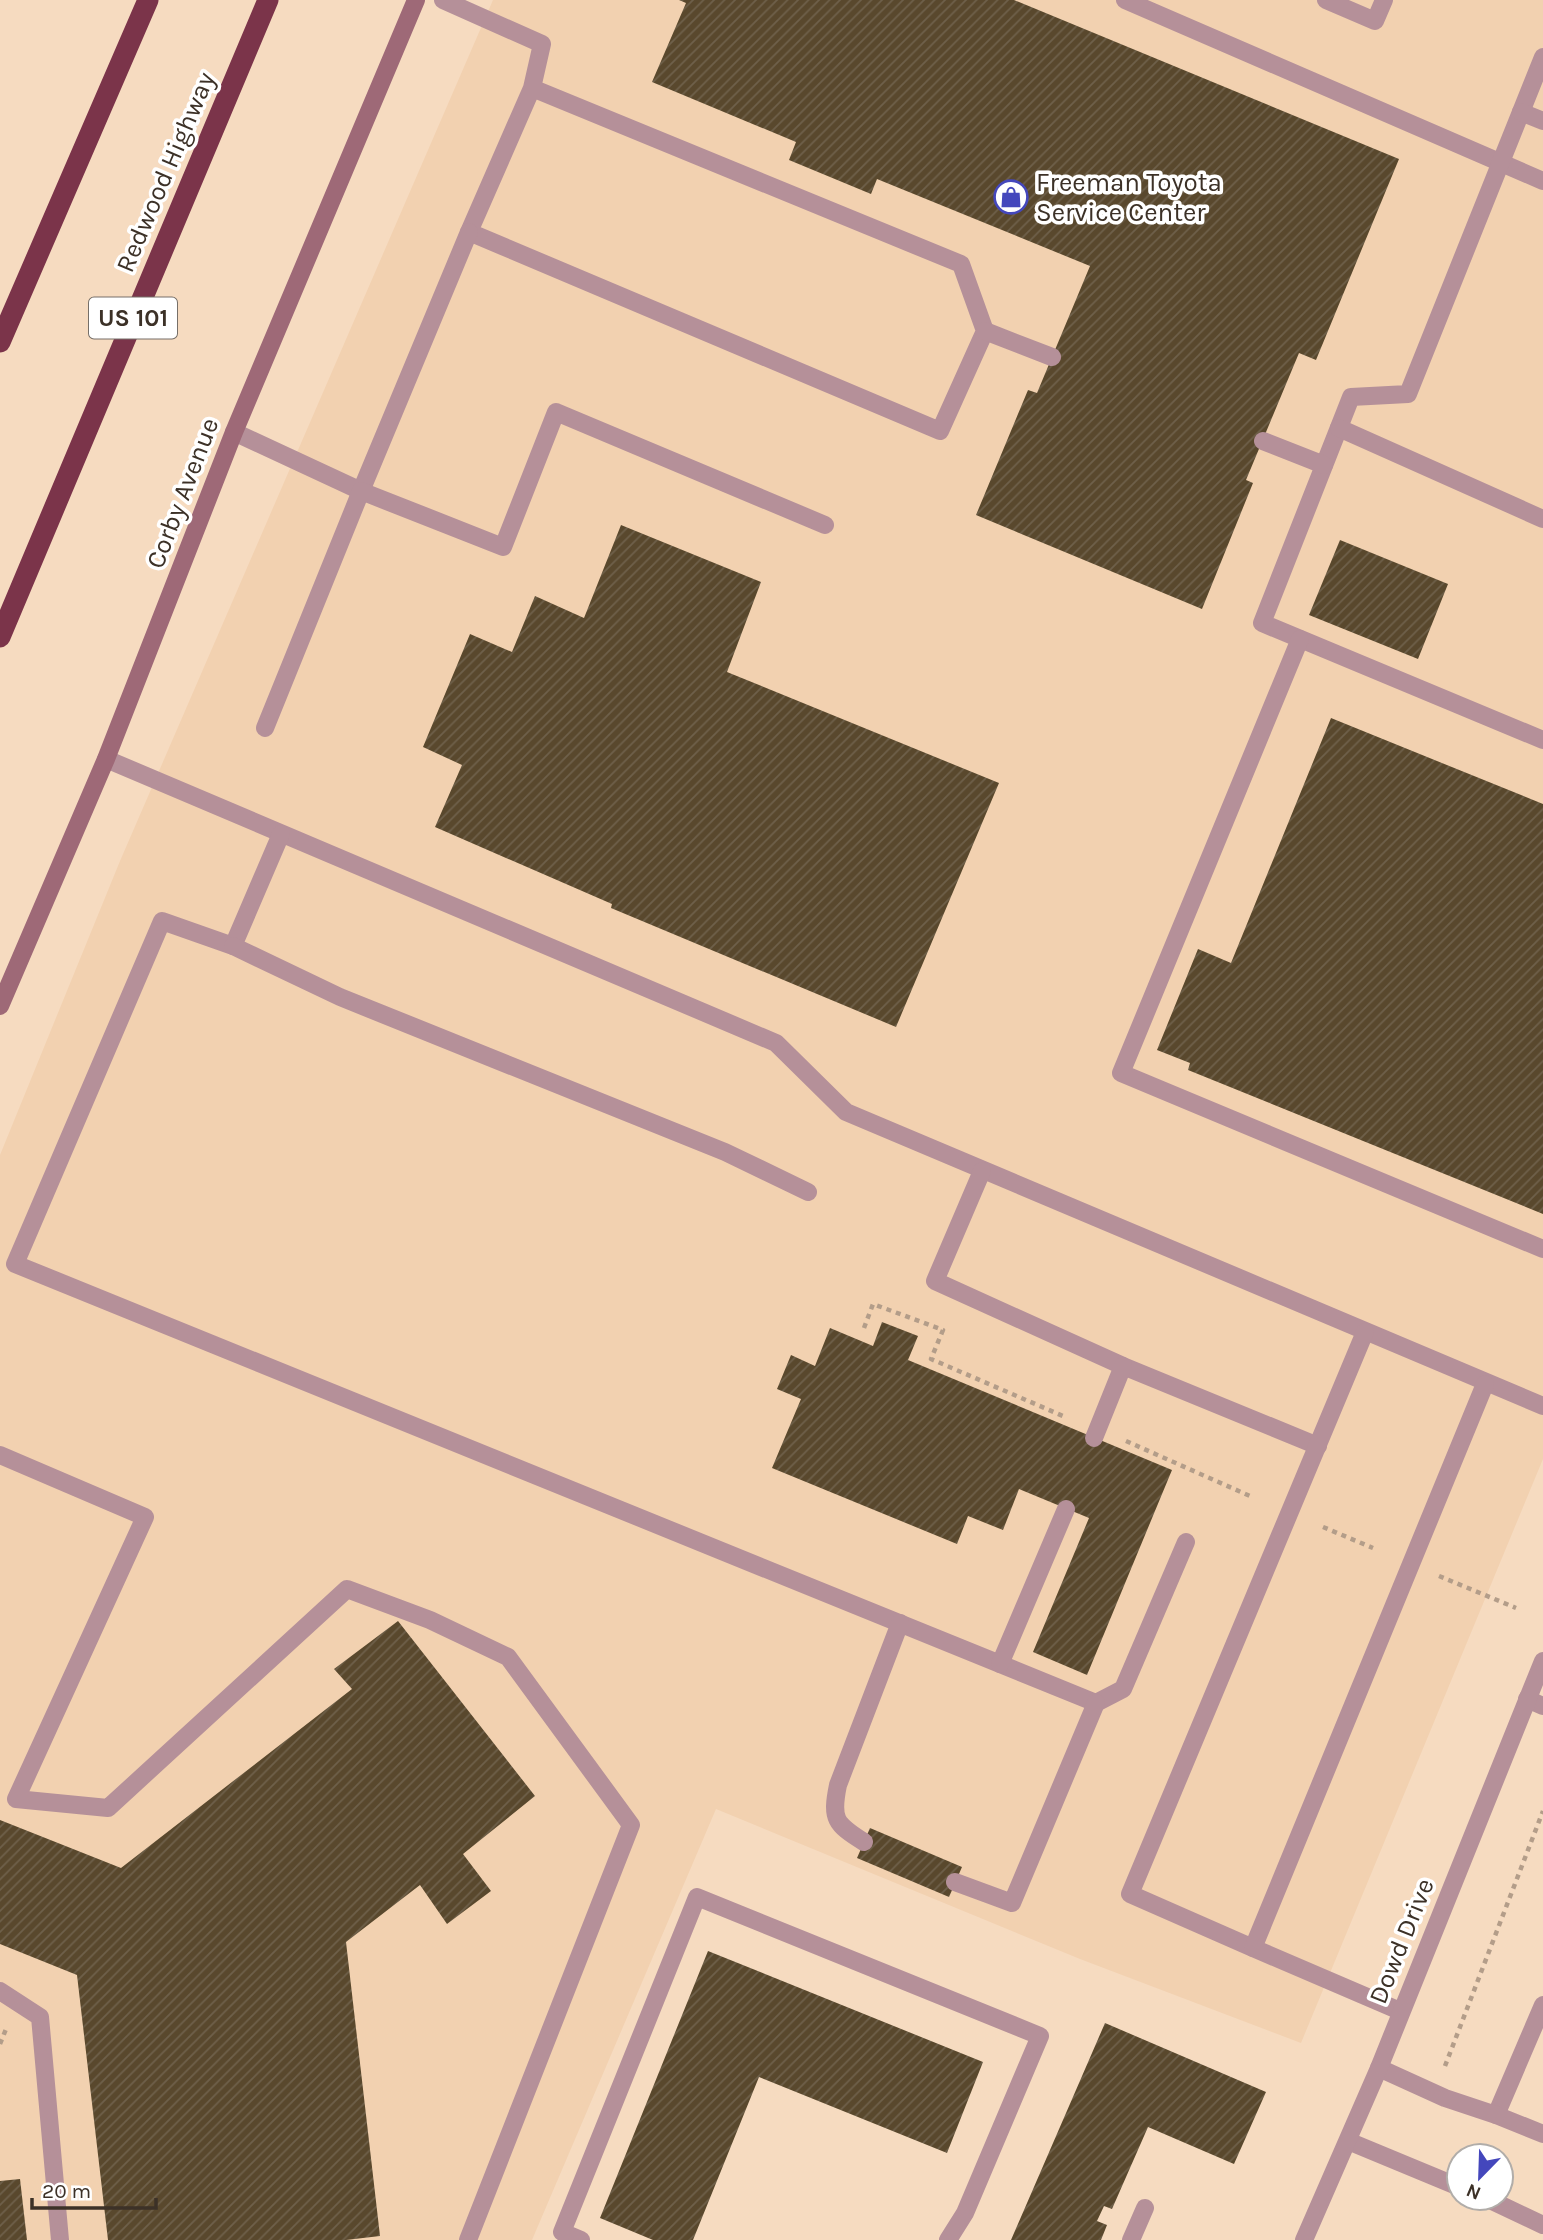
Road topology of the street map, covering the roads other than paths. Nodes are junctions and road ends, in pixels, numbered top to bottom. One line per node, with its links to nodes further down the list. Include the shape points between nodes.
1 (148, 0): 16 (highway)
2 (268, 0): 25 (highway, Redwood Highway / US 101)
3 (416, 0): 19 (street, Corby Avenue)
4 (443, 0): 9 (street, via 542,44)
5 (1125, 0): 12 (street)
6 (1326, 0): 7 (street, via 1375,21)
7 (1384, 0)
8 (1543, 57): 10 (street)
9 (532, 88): 14 (street); 15 (street, via 961,264)
10 (1521, 112): 11 (street); 12 (street)
11 (1543, 121)
12 (1500, 164): 13 (street); 18 (street, via 1408,394 1351,397)
13 (1543, 181)
14 (469, 232): 15 (street, via 940,431); 22 (street)
15 (985, 331): 17 (street)
16 (0, 342)
17 (1052, 357)
18 (1339, 428): 21 (street); 23 (street)
19 (233, 432): 22 (street); 29 (street, Corby Avenue)
20 (1263, 441): 21 (street)
21 (1324, 465): 26 (street, via 1262,623)
22 (361, 491): 24 (street, via 503,548 556,412); 27 (street)
23 (1543, 519)
24 (825, 525)
25 (0, 637)
26 (1300, 639): 28 (street); 35 (street, via 1121,1073)
27 (265, 728)
28 (1543, 740)
29 (106, 759): 30 (street); 32 (street, Corby Avenue)
30 (281, 834): 31 (street); 33 (street, via 776,1043 846,1112)
31 (233, 946): 34 (street, via 340,997 725,1152); 45 (street, via 162,921 15,1264)
32 (0, 1006)
33 (982, 1171): 36 (street); 37 (street, via 935,1281)
34 (808, 1192)
35 (1543, 1250)
36 (1365, 1332): 38 (street); 41 (street)
37 (1123, 1366): 40 (street); 41 (street)
38 (1485, 1384): 39 (street); 53 (street)
39 (1543, 1406)
40 (1094, 1438)
41 (1318, 1446): 53 (street, via 1130,1894)
42 (0, 1455): 50 (street, via 145,1517)
43 (1066, 1509): 47 (street)
44 (1186, 1542): 48 (street, via 1123,1689)
45 (900, 1623): 47 (street); 51 (street, via 833,1809 840,1827)
46 (1543, 1661): 49 (street, Dowd Drive)
47 (1000, 1664): 48 (street)
48 (1096, 1703): 52 (street, via 1012,1903)
49 (1535, 1703): 56 (street, Dowd Drive)
50 (8, 1798): 66 (street, via 108,1808 347,1589 430,1620 508,1657 631,1825)
51 (864, 1842)
52 (955, 1882)
53 (1253, 1948): 56 (street)
54 (0, 1991): 65 (street, via 40,2017)
55 (1543, 2005): 58 (street)
56 (1401, 2011): 57 (street, Dowd Drive)
57 (1379, 2068): 58 (street); 60 (street, Dowd Drive)
58 (1496, 2115): 59 (street)
59 (1543, 2134)
60 (1348, 2141): 61 (street); 70 (street, Dowd Drive)
61 (1445, 2181)
62 (1144, 2208): 69 (street)
63 (1515, 2212): 64 (street)
64 (1543, 2225)
65 (60, 2240)
66 (468, 2240)
67 (581, 2240): 68 (street, via 562,2232 697,1897 1040,2036 965,2213)
68 (948, 2240)
69 (1131, 2240)
70 (1304, 2240)

